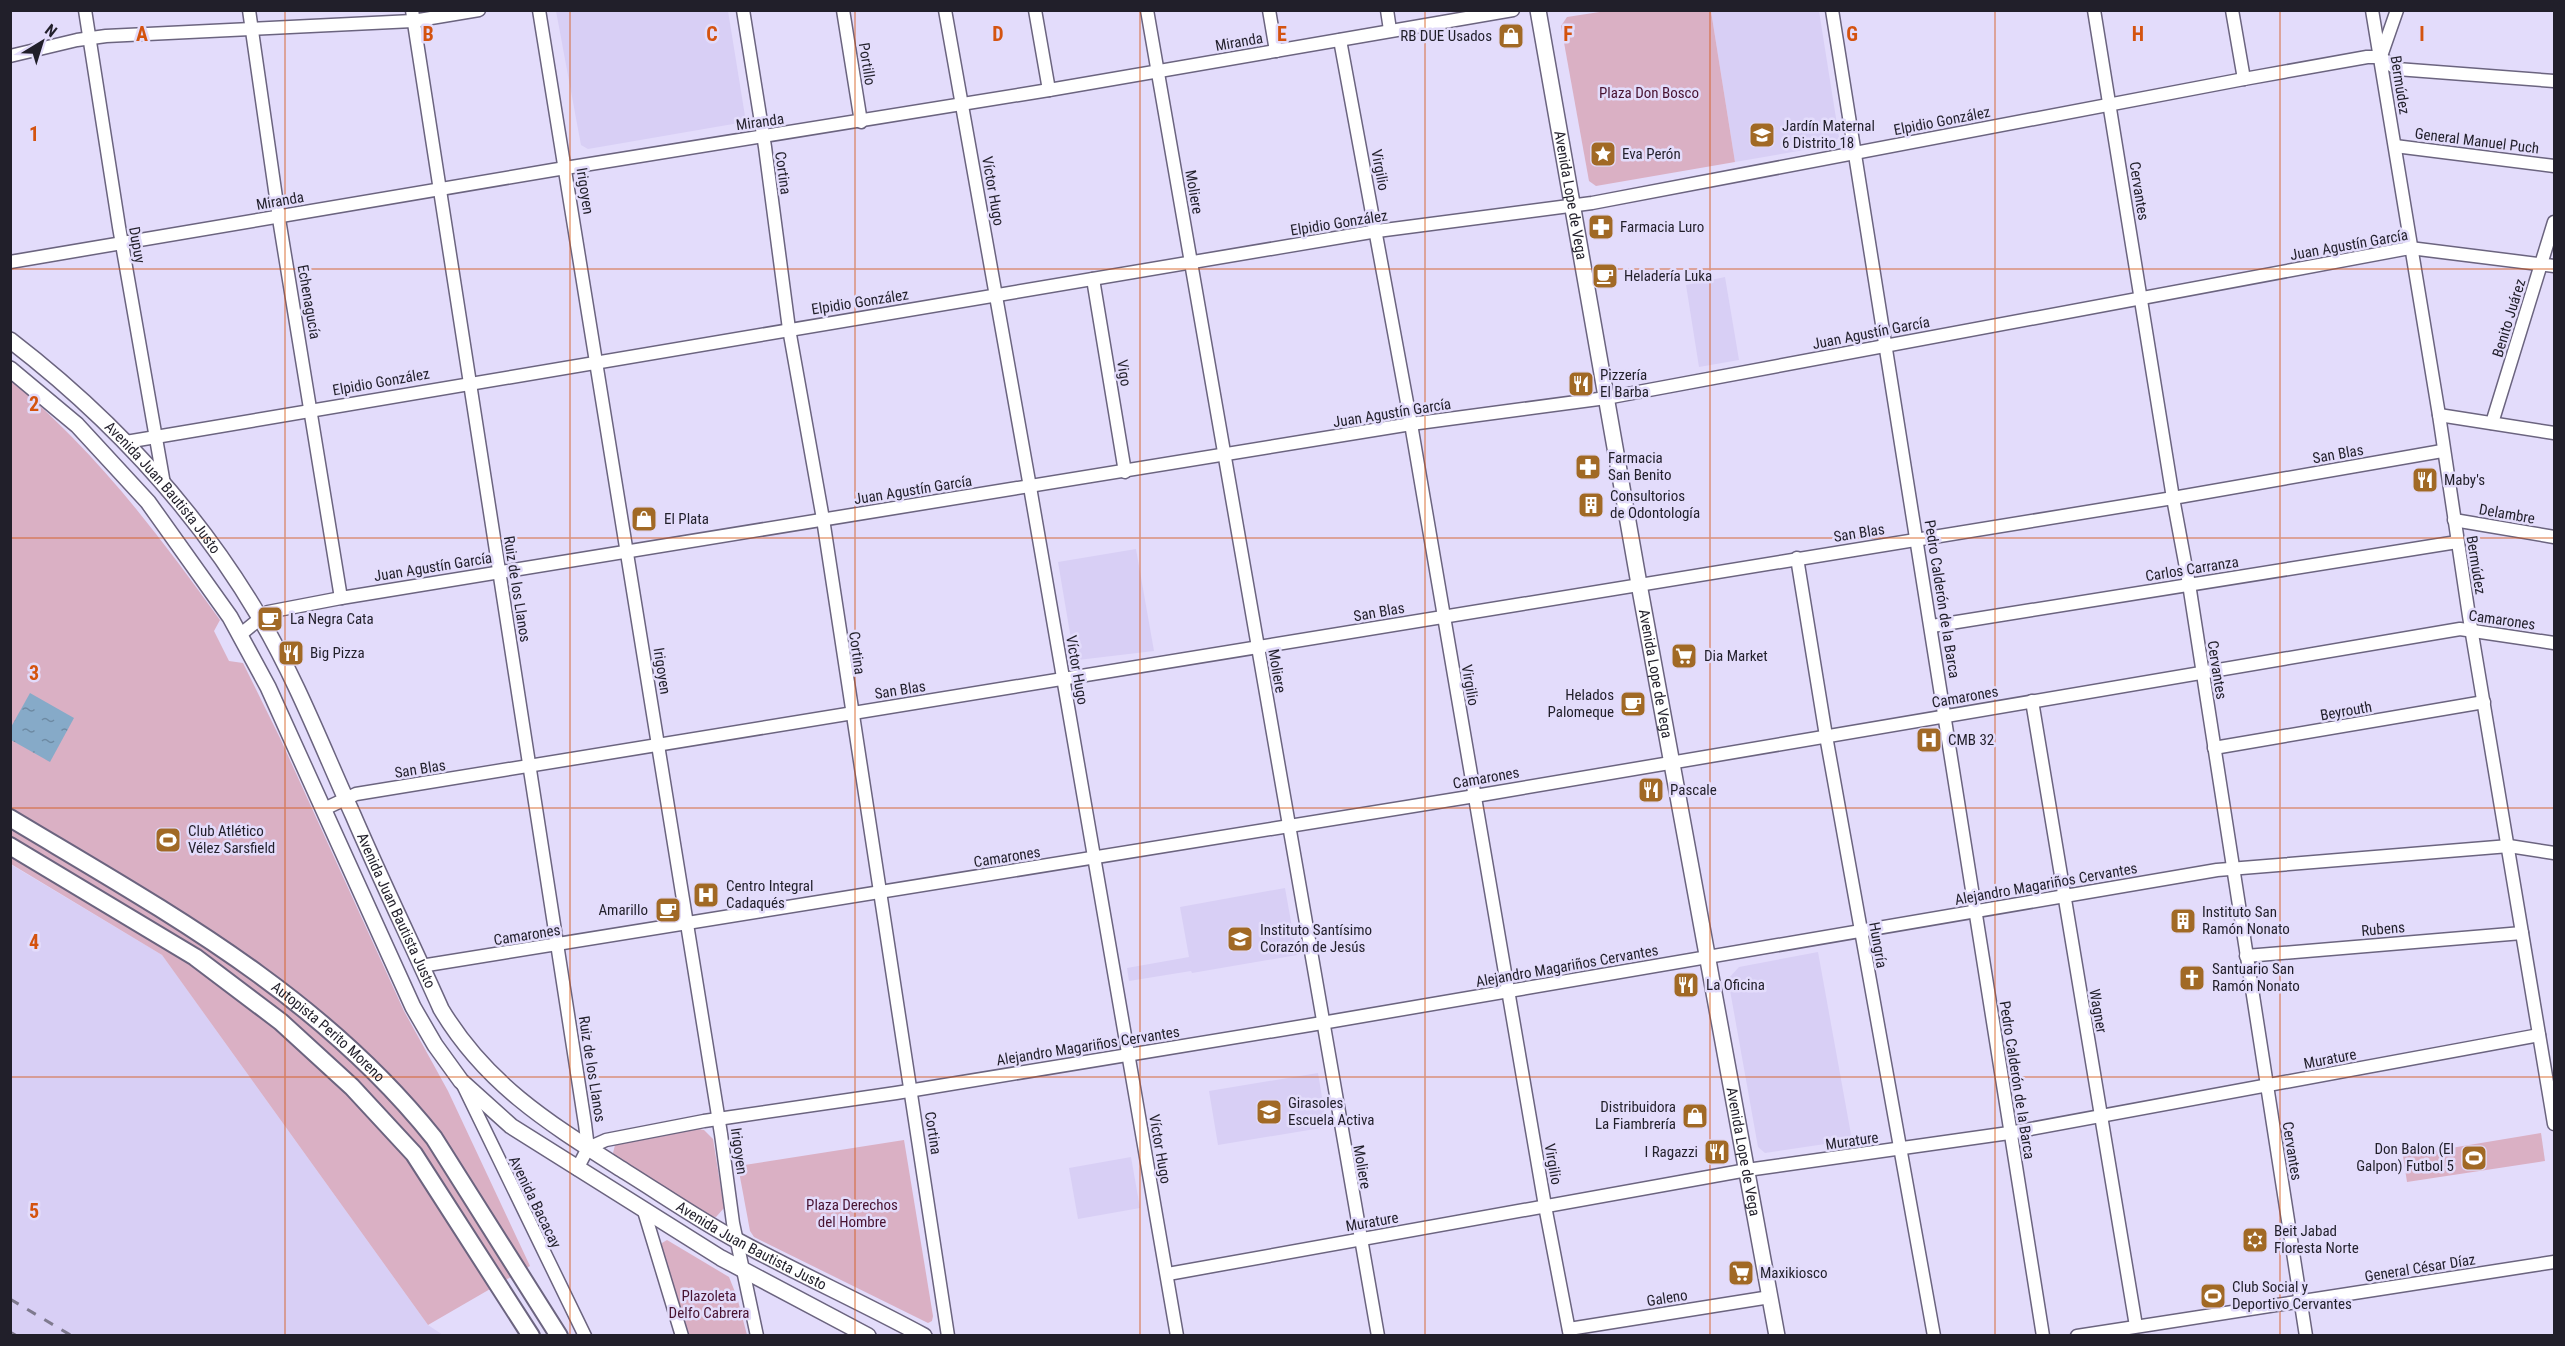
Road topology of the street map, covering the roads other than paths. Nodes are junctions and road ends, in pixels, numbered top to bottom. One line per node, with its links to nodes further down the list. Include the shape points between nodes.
1 (85, 10): 22 (street, Dupuy)
2 (249, 10): 20 (street, Echenagucía)
3 (479, 10): 19 (street)
4 (539, 10): 38 (street, Irigoyen)
5 (743, 10): 34 (street, Cortina)
6 (843, 10): 33 (street, Portillo)
7 (945, 10): 31 (street, Víctor Hugo)
8 (1035, 10): 30 (street)
9 (1147, 10): 27 (street, Moliere)
10 (1269, 10): 24 (street)
11 (1387, 10): 21 (street)
12 (1513, 10): 21 (street, Miranda)
13 (1538, 10): 40 (main road, Avenida Lope de Vega)
14 (1832, 10): 36 (street, Pedro Calderón de la Barca)
15 (2094, 10): 32 (street, Cervantes)
16 (2232, 10): 28 (street)
17 (2372, 10): 26 (street, Bermúdez)
18 (2397, 10): 26 (street)
19 (413, 16): 20 (street); 39 (street, Ruiz de los Llanos)
20 (252, 29): 22 (street); 41 (street, Echenagucía)
21 (1390, 30): 23 (street, Miranda)
22 (89, 38): 25 (street); 44 (street, Dupuy)
23 (1340, 40): 24 (street, Miranda); 43 (street, Virgilio)
24 (1276, 51): 27 (street, Miranda)
25 (10, 56)
26 (2380, 57): 28 (street, Elpidio González); 29 (street, via 2397,69); 35 (street, Bermúdez)
27 (1158, 71): 30 (street, Miranda); 47 (street, Moliere)
28 (2244, 78): 32 (street, Elpidio González)
29 (2554, 81)
30 (1049, 90): 31 (street, Miranda)
31 (962, 105): 33 (street, Miranda); 51 (street, Víctor Hugo)
32 (2109, 106): 36 (street, Elpidio González); 52 (street, Cervantes)
33 (861, 122): 34 (street, Miranda)
34 (763, 136): 38 (street, Miranda); 53 (street, Cortina)
35 (2395, 146): 37 (street, General Manuel Puch); 45 (street, Bermúdez)
36 (1856, 153): 40 (street, Elpidio González); 55 (street, Pedro Calderón de la Barca)
37 (2554, 166)
38 (566, 168): 39 (street, Miranda); 56 (street, Irigoyen)
39 (439, 190): 41 (street, Miranda); 58 (street, Ruiz de los Llanos)
40 (1572, 206): 43 (street, Elpidio González); 59 (main road, Avenida Lope de Vega)
41 (279, 216): 44 (street, Miranda); 60 (street, Echenagucía)
42 (2554, 222): 48 (street, Benito Juárez)
43 (1377, 231): 47 (street, Elpidio González); 63 (street, Virgilio)
44 (122, 243): 46 (street, Miranda); 65 (street, Dupuy)
45 (2410, 248): 48 (street, Juan Agustín García); 52 (street, Juan Agustín García); 61 (street, Bermúdez)
46 (10, 262)
47 (1191, 263): 50 (street, Elpidio González); 68 (street, Moliere)
48 (2541, 264): 49 (street, Juan Agustín García); 62 (street, Benito Juárez)
49 (2554, 266)
50 (1093, 279): 51 (street, Elpidio González); 69 (street, Vigo)
51 (997, 295): 53 (street, Elpidio González); 71 (street, Víctor Hugo)
52 (2141, 299): 55 (street, Juan Agustín García); 72 (street, Cervantes)
53 (789, 329): 56 (street, Elpidio González); 73 (street, Cortina)
54 (10, 340): 66 (main road, Avenida Juan Bautista Justo, via 53,373)
55 (1887, 345): 59 (street, Juan Agustín García); 76 (street, Pedro Calderón de la Barca)
56 (597, 363): 58 (street, Elpidio González); 78 (street, Irigoyen)
57 (10, 369): 88 (main road, Avenida Juan Bautista Justo, via 77,425 148,501)
58 (470, 382): 60 (street, Elpidio González); 80 (street, Ruiz de los Llanos)
59 (1606, 398): 63 (street, Juan Agustín García); 81 (main road, Avenida Lope de Vega)
60 (312, 409): 65 (street, Elpidio González); 83 (street, Echenagucía)
61 (2439, 416): 62 (street); 67 (street, Bermúdez)
62 (2492, 423): 64 (street)
63 (1411, 424): 68 (street, Juan Agustín García); 84 (street, Virgilio)
64 (2554, 433)
65 (156, 435): 66 (street, Elpidio González); 70 (street, Dupuy)
66 (126, 442): 70 (main road, Avenida Juan Bautista Justo)
67 (2442, 451): 72 (street, San Blas); 74 (street, Bermúdez)
68 (1224, 456): 69 (street, Juan Agustín García); 90 (street, Moliere)
69 (1125, 472): 71 (street, Juan Agustín García)
70 (164, 484): 85 (main road, Avenida Juan Bautista Justo, via 230,570)
71 (1030, 488): 73 (street, Juan Agustín García); 92 (street, Víctor Hugo)
72 (2173, 498): 76 (street, San Blas); 82 (street, Cervantes)
73 (823, 519): 78 (street, Juan Agustín García); 95 (street, Cortina)
74 (2454, 520): 75 (street, Delambre); 77 (street, Bermúdez)
75 (2554, 537)
76 (1918, 539): 79 (street, San Blas); 86 (street, Pedro Calderón de la Barca)
77 (2457, 542): 82 (street, Carlos Carranza); 87 (street, Bermúdez)
78 (627, 551): 80 (street, Juan Agustín García); 98 (street, Irigoyen)
79 (1797, 558): 81 (street, San Blas); 97 (street, Hungría)
80 (499, 572): 83 (street, Juan Agustín García); 101 (street, Ruiz de los Llanos)
81 (1639, 584): 84 (street, San Blas); 100 (main road, Avenida Lope de Vega)
82 (2190, 584): 86 (street, Carlos Carranza); 91 (street, Cervantes)
83 (341, 598): 85 (street, Juan Agustín García, via 268,612)
84 (1443, 616): 90 (street, San Blas); 102 (street, Virgilio)
85 (260, 618): 88 (street, Juan Agustín García); 103 (main road, Avenida Juan Bautista Justo, via 293,680)
86 (1932, 626): 96 (street, Pedro Calderón de la Barca)
87 (2471, 629): 89 (street, Camarones); 91 (street, Camarones); 94 (street, Bermúdez)
88 (241, 634): 104 (main road, Avenida Juan Bautista Justo)
89 (2554, 643)
90 (1257, 648): 92 (street, San Blas); 106 (street, Moliere)
91 (2203, 672): 93 (street, Camarones); 99 (street, Cervantes)
92 (1063, 679): 95 (street, San Blas); 110 (street, Víctor Hugo)
93 (2032, 701): 96 (street, Camarones); 113 (street, Wagner)
94 (2484, 702): 99 (street, Beyrouth); 108 (street, Bermúdez)
95 (851, 713): 98 (street, San Blas); 112 (street, Cortina)
96 (1946, 716): 97 (street, Camarones); 114 (street, Pedro Calderón de la Barca)
97 (1826, 736): 100 (street, Camarones); 116 (street, Hungría)
98 (658, 743): 101 (street, San Blas); 115 (street, Irigoyen)
99 (2214, 748): 111 (street, Cervantes)
100 (1672, 761): 102 (street, Camarones); 120 (main road, Avenida Lope de Vega)
101 (532, 766): 103 (street, San Blas, via 356,794); 118 (street, Ruiz de los Llanos)
102 (1475, 796): 106 (street, Camarones); 122 (street, Virgilio)
103 (346, 799): 104 (street, San Blas); 121 (main road, Avenida Juan Bautista Justo)
104 (324, 809): 127 (main road, Avenida Juan Bautista Justo, via 413,1007)
105 (10, 818): 150 (highway, Autopista Perito Moreno, via 208,938 295,999 373,1069 434,1138)
106 (1288, 827): 110 (street, Camarones); 123 (street, Moliere)
107 (10, 846): 149 (highway, Autopista Perito Moreno, via 195,957 281,1022 352,1087 414,1154)
108 (2509, 846): 109 (street, Alejandro Magariños Cervantes); 111 (street, Alejandro Magariños Cervantes); 117 (street, Bermúdez)
109 (2554, 853)
110 (1094, 858): 112 (street, Camarones); 125 (street, Víctor Hugo)
111 (2232, 868): 113 (street, Alejandro Magariños Cervantes); 119 (street, Cervantes)
112 (880, 892): 115 (street, Camarones); 129 (street, Cortina)
113 (2064, 896): 114 (street, Alejandro Magariños Cervantes); 130 (street, Wagner)
114 (1976, 911): 116 (street, Alejandro Magariños Cervantes); 133 (street, Pedro Calderón de la Barca)
115 (687, 923): 118 (street, Camarones); 131 (street, Irigoyen)
116 (1860, 931): 120 (street, Alejandro Magariños Cervantes); 135 (street, Hungría)
117 (2522, 933): 119 (street, Rubens); 124 (street, Bermúdez)
118 (558, 945): 121 (street, Camarones); 134 (street, Ruiz de los Llanos)
119 (2246, 956): 128 (street, Cervantes)
120 (1708, 957): 122 (street, Alejandro Magariños Cervantes); 137 (main road, Avenida Lope de Vega)
121 (422, 966): 134 (main road, Avenida Juan Bautista Justo, via 449,1022 479,1062 523,1104)
122 (1508, 991): 123 (street, Alejandro Magariños Cervantes); 138 (street, Virgilio)
123 (1321, 1023): 125 (street, Alejandro Magariños Cervantes); 141 (street, Moliere)
124 (2540, 1035): 126 (street, Bermúdez); 128 (street, Murature)
125 (1128, 1054): 129 (street, Alejandro Magariños Cervantes); 144 (street, Víctor Hugo)
126 (2549, 1061): 132 (street, Bermúdez)
127 (461, 1081): 136 (main road, Avenida Juan Bautista Justo, via 511,1126); 151 (street, Avenida Bacacay)
128 (2267, 1086): 130 (street, Murature); 146 (street, Cervantes)
129 (911, 1090): 131 (street, Alejandro Magariños Cervantes); 156 (street, Cortina)
130 (2100, 1116): 133 (street, Murature); 147 (street, Wagner)
131 (719, 1119): 134 (street, Alejandro Magariños Cervantes, via 606,1140); 140 (street, Irigoyen)
132 (2554, 1124)
133 (2009, 1133): 135 (street, Murature); 161 (street, Pedro Calderón de la Barca)
134 (588, 1148): 136 (street); 140 (main road, Avenida Juan Bautista Justo)
135 (1900, 1149): 137 (street, Murature); 160 (street, Hungría)
136 (577, 1169): 139 (main road, Avenida Juan Bautista Justo)
137 (1747, 1170): 138 (street, Murature); 145 (main road, Avenida Lope de Vega)
138 (1545, 1206): 141 (street, Murature); 148 (street, Virgilio)
139 (644, 1211): 143 (main road, Avenida Juan Bautista Justo); 152 (street)
140 (736, 1240): 143 (street, Irigoyen); 155 (main road, Avenida Juan Bautista Justo)
141 (1360, 1240): 144 (street, Murature); 158 (street, Moliere)
142 (2554, 1262): 146 (street, General César Díaz)
143 (743, 1272): 153 (street, Irigoyen); 154 (main road, Avenida Juan Bautista Justo)
144 (1168, 1274): 157 (street, Víctor Hugo)
145 (1770, 1297): 148 (street, Galeno); 159 (main road, Avenida Lope de Vega)
146 (2301, 1301): 147 (street, General César Díaz); 163 (street, Cervantes)
147 (2136, 1326): 162 (street, General César Díaz)
148 (1569, 1332)
149 (531, 1335)
150 (559, 1335)
151 (585, 1335)
152 (682, 1335)
153 (757, 1335)
154 (868, 1335)
155 (924, 1335)
156 (948, 1335)
157 (1177, 1335)
158 (1378, 1335)
159 (1777, 1335)
160 (1934, 1335)
161 (2043, 1335)
162 (2077, 1335)
163 (2306, 1335)

